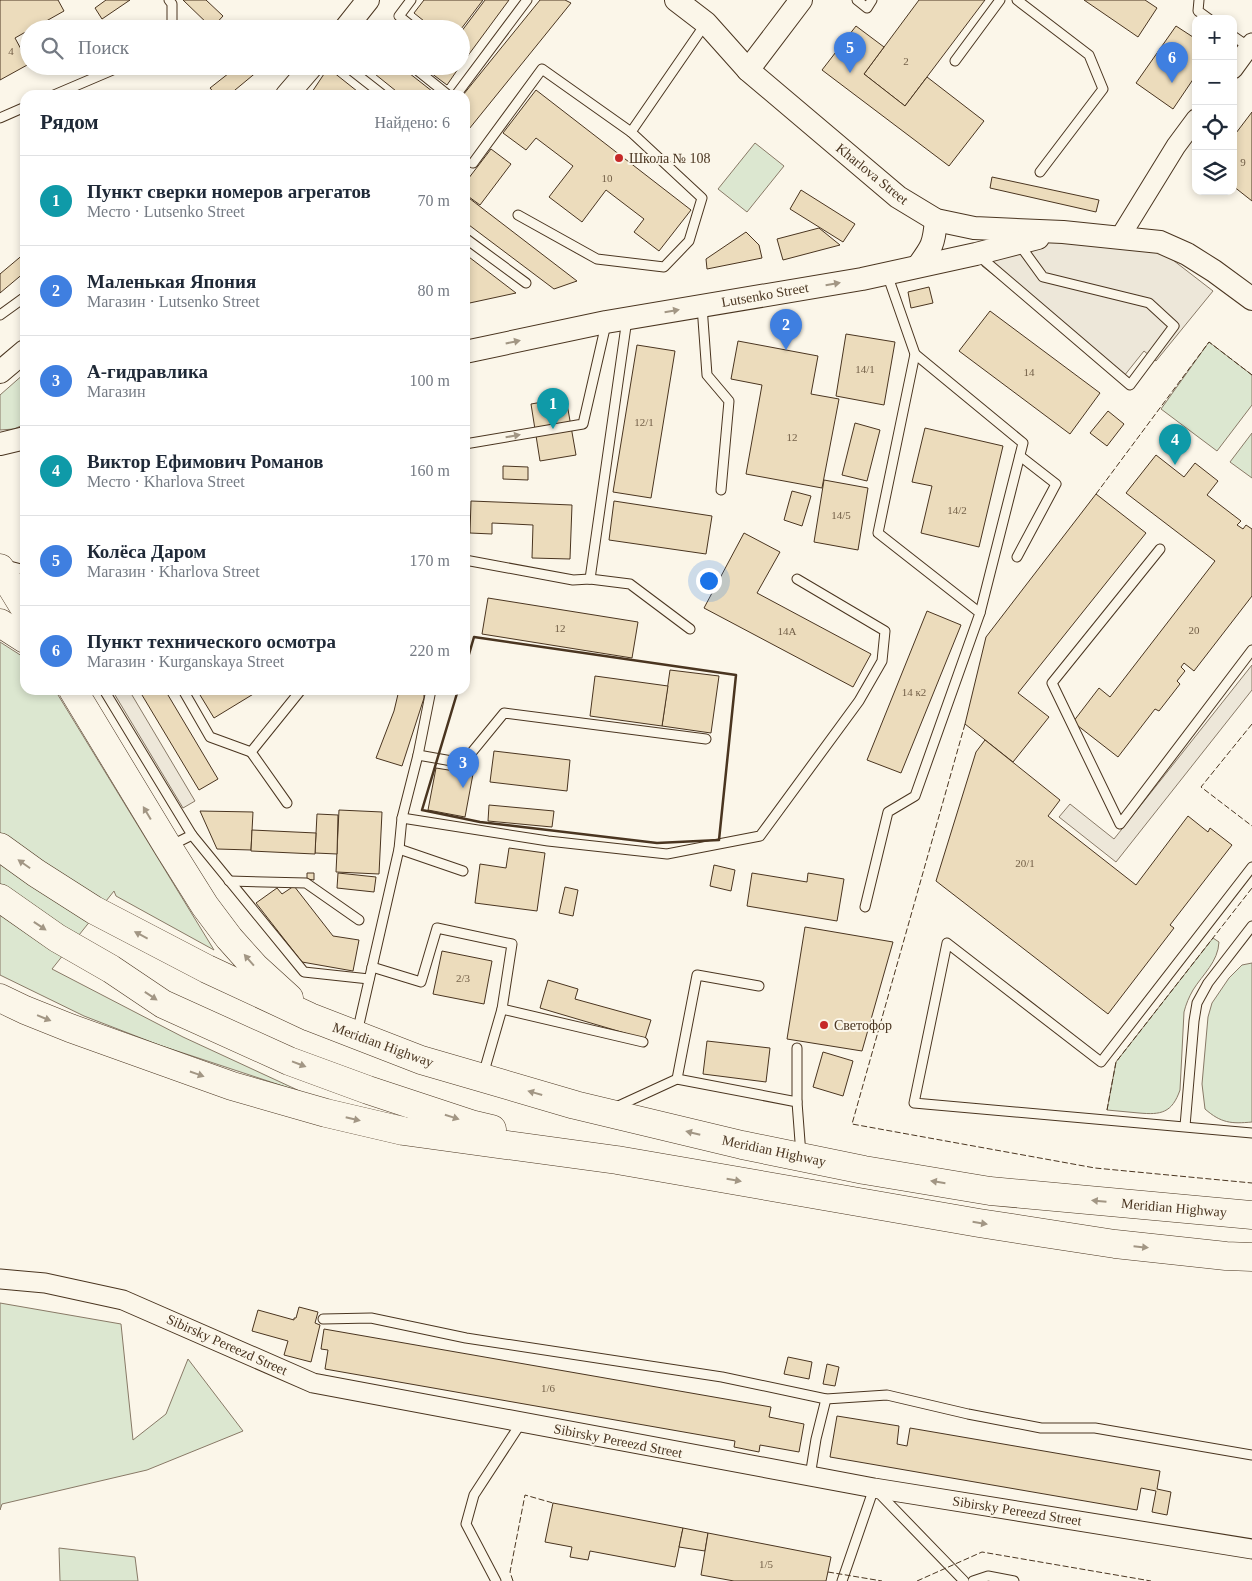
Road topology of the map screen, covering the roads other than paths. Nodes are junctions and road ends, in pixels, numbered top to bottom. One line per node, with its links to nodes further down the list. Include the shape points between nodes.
1 (169, 0): 13 (lane)
2 (368, 0): 14 (street)
3 (411, 0): 15 (lane, via 399,16)
4 (527, 0): 30 (lane)
5 (676, 0): 16 (street, Kharlova Street)
6 (801, 0): 21 (street)
7 (857, 0): 8 (lane, via 866,8)
8 (872, 0)
9 (1000, 0): 19 (lane)
10 (1018, 0): 36 (lane, via 1089,54 1103,89)
11 (1199, 0): 12 (lane, via 1198,11)
12 (1204, 15)
13 (172, 20)
14 (355, 20)
15 (404, 20)
16 (706, 23): 21 (street, Kharlova Street); 34 (lane)
17 (1237, 38): 18 (lane)
18 (1251, 45): 20 (street)
19 (955, 61)
20 (1237, 64)
21 (748, 70): 38 (street, Kharlova Street, via 898,197)
22 (101, 75): 26 (lane)
23 (304, 75): 27 (street)
24 (357, 75): 28 (lane)
25 (423, 75): 29 (lane)
26 (66, 90)
27 (291, 90)
28 (377, 90)
29 (442, 90)
30 (460, 90)
31 (20, 110): 32 (lane)
32 (0, 118)
33 (1192, 124): 40 (street)
34 (631, 132): 35 (lane, via 542,69); 37 (lane, via 702,198 689,241 664,267 597,259)
35 (473, 163)
36 (1040, 172)
37 (518, 214)
38 (936, 220): 39 (street, Kharlova Street, via 974,228); 44 (street, via 931,249)
39 (1064, 232): 40 (street, Kharlova Street); 42 (street, Lutsenko Street)
40 (1120, 237): 47 (street, Kharlova Street, via 1160,242 1187,254)
41 (470, 242): 46 (lane)
42 (1019, 243): 43 (street, Lutsenko Street); 43 (lane, via 1043,277 1149,303 1174,326 1130,385)
43 (976, 254): 44 (street, Lutsenko Street)
44 (918, 266): 45 (street, Lutsenko Street)
45 (886, 274): 49 (street, Lutsenko Street, one-way to 45); 53 (lane)
46 (526, 283)
47 (1252, 299)
48 (20, 301): 50 (lane)
49 (702, 306): 51 (street, Lutsenko Street, one-way to 49); 60 (lane, via 707,375 729,401)
50 (0, 315)
51 (617, 321): 52 (street, Lutsenko Street, one-way to 51); 57 (lane, one-way to 51, via 583,424); 66 (lane)
52 (470, 351)
53 (915, 354): 59 (lane, via 1023,443); 69 (lane, via 878,533)
54 (20, 355): 55 (street)
55 (0, 372)
56 (20, 439): 58 (street)
57 (470, 443)
58 (0, 444)
59 (1020, 456): 62 (lane, via 1056,484); 69 (lane)
60 (721, 490)
61 (1160, 549): 73 (lane, via 1052,683 1120,824)
62 (1017, 557)
63 (470, 561): 66 (lane, via 574,580)
64 (0, 566): 65 (lane); 68 (main road)
65 (20, 569)
66 (590, 578): 71 (lane, via 630,584)
67 (797, 580): 83 (lane, via 885,631 882,661 859,701 760,836 667,854 548,841)
68 (20, 600)
69 (980, 613): 92 (lane, via 915,796 888,812)
70 (0, 623): 72 (main road)
71 (690, 629)
72 (20, 636)
73 (1252, 650)
74 (76, 695): 86 (main road, one-way to 74)
75 (107, 695): 84 (lane)
76 (186, 695): 80 (lane, via 210,737)
77 (297, 695): 80 (lane)
78 (430, 695): 81 (lane)
79 (706, 739): 81 (lane, via 504,713 464,763)
80 (251, 752): 82 (lane)
81 (418, 755): 83 (lane)
82 (287, 803)
83 (402, 818): 87 (lane)
84 (192, 835): 86 (lane); 90 (lane)
85 (0, 847): 101 (main road, Meridian Highway, one-way to 85, via 207,969 94,910)
86 (168, 847): 101 (main road, one-way to 86, via 254,967 205,906)
87 (399, 849): 89 (lane); 96 (lane)
88 (1252, 867): 109 (lane, via 1101,1062 947,944 914,1103)
89 (463, 871)
90 (229, 880): 93 (lane, via 306,883); 97 (lane, via 304,972)
91 (0, 898): 112 (main road, one-way to 112, via 163,1004 289,1061 471,1124)
92 (865, 907)
93 (359, 920)
94 (1252, 926): 95 (lane)
95 (1249, 937): 109 (lane, via 1208,983 1197,1003)
96 (372, 967): 97 (lane); 100 (lane, via 421,982 437,928 512,944)
97 (369, 979): 102 (lane)
98 (759, 986): 106 (lane, via 697,975)
99 (0, 998): 112 (main road, one-way to 112, via 142,1055 232,1086 326,1113 403,1131)
100 (502, 1009): 103 (lane); 105 (lane)
101 (310, 1017): 102 (main road, Meridian Highway)
102 (356, 1035): 105 (main road, Meridian Highway, via 421,1060)
103 (643, 1042)
104 (797, 1048): 107 (lane)
105 (483, 1078): 108 (main road, Meridian Highway, one-way to 105)
106 (677, 1079): 107 (lane); 108 (lane)
107 (797, 1102): 111 (lane)
108 (606, 1112): 111 (main road, Meridian Highway, one-way to 108)
109 (1185, 1126): 110 (lane)
110 (1252, 1133)
111 (801, 1158): 113 (main road, Meridian Highway, one-way to 111, via 990,1191)
112 (617, 1160): 114 (main road, one-way to 114, via 1115,1244)
113 (1252, 1215)
114 (1252, 1257)
115 (0, 1279): 118 (street, Sibirsky Pereezd Street, via 45,1283 123,1300 313,1383)
116 (323, 1319): 117 (lane, via 371,1318 466,1338 722,1377)
117 (826, 1399): 119 (lane, via 887,1395 1041,1428 1094,1428); 120 (lane)
118 (521, 1423): 120 (street, Sibirsky Pereezd Street); 123 (lane, via 474,1495 466,1524)
119 (1252, 1456)
120 (810, 1476): 121 (street, Sibirsky Pereezd Street)
121 (874, 1488): 122 (street, Sibirsky Pereezd Street); 124 (lane); 125 (lane)
122 (1252, 1549)
123 (496, 1581)
124 (842, 1581)
125 (964, 1581)
126 (973, 1581): 127 (lane, via 988,1576)
127 (1014, 1581)

